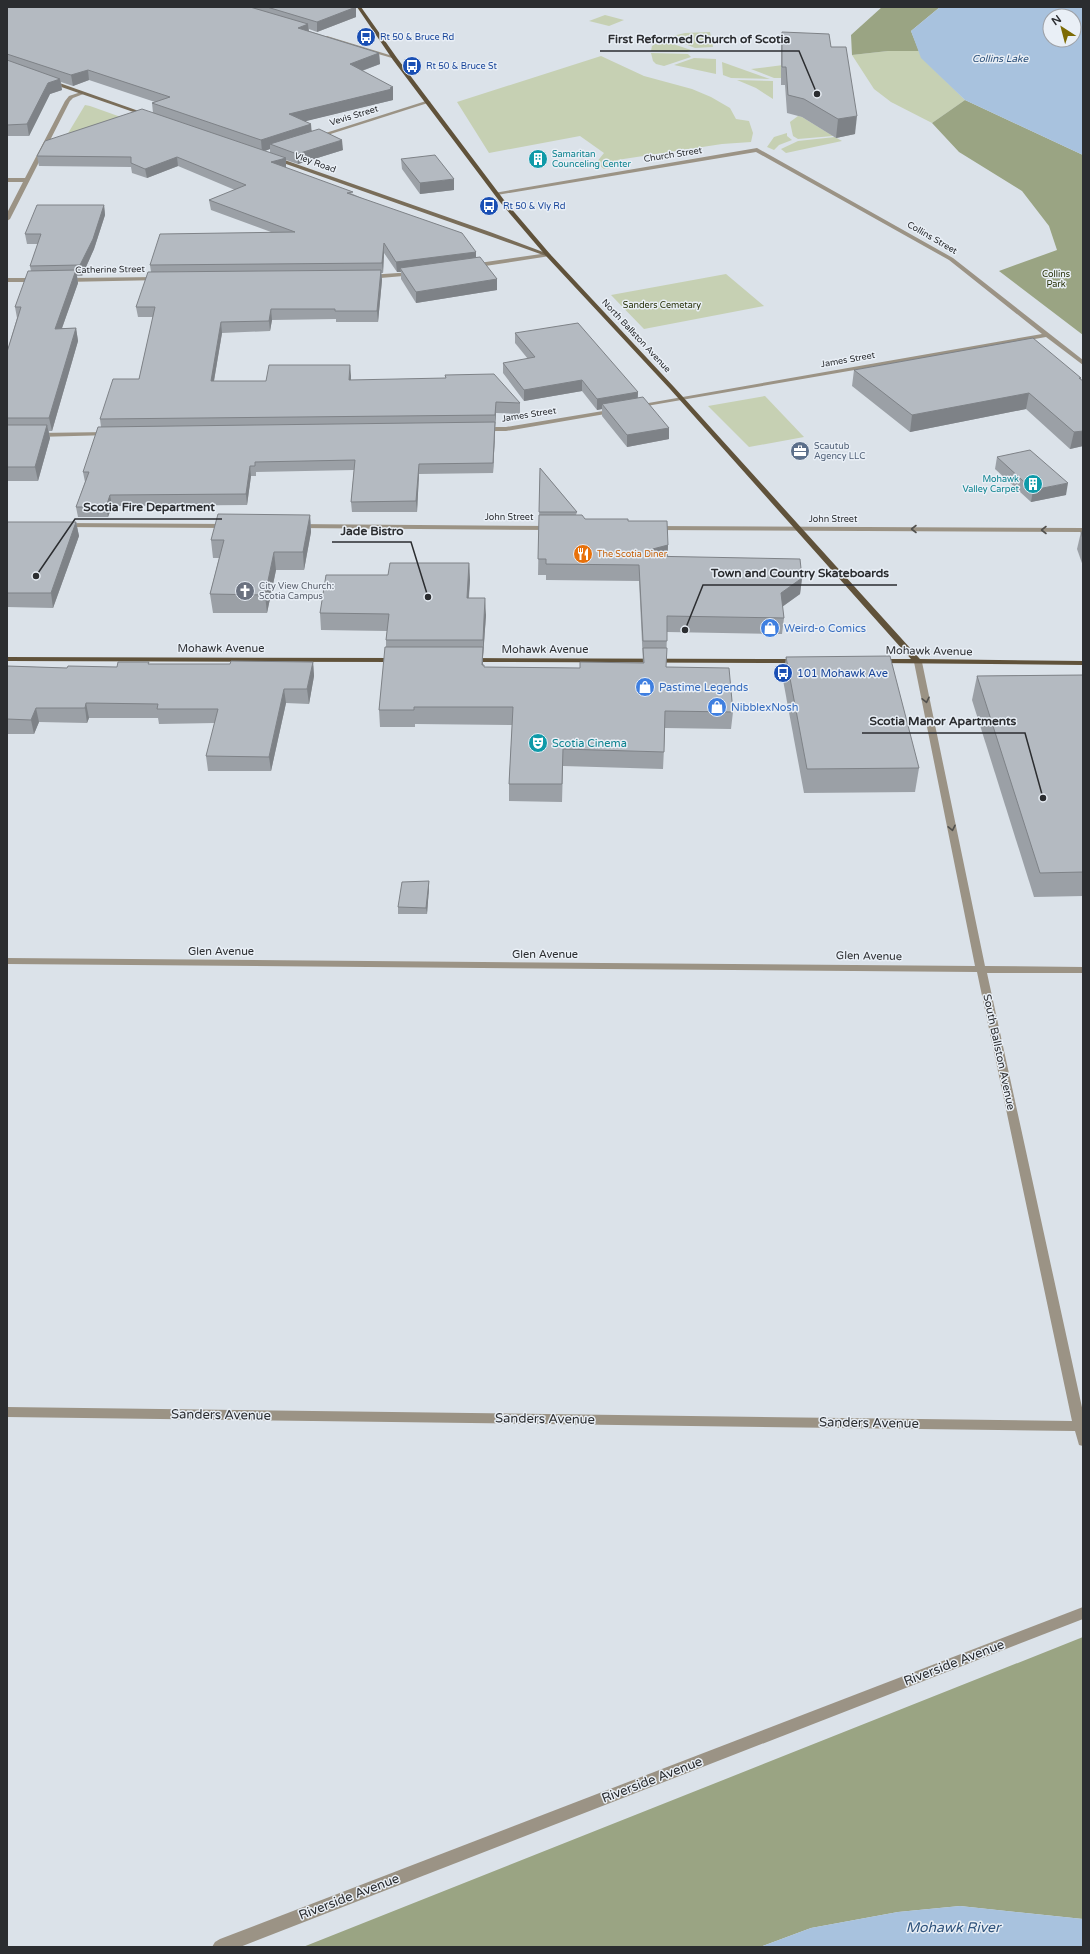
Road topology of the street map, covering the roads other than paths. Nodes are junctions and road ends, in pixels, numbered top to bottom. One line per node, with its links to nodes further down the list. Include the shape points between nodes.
1 (359, 7): 3 (main road, North Ballston Avenue)
2 (319, 35): 3 (street)
3 (394, 57): 6 (main road, North Ballston Avenue)
4 (41, 78): 5 (street)
5 (83, 93): 7 (street); 12 (street, via 71,97 68,101)
6 (428, 102): 8 (street, Vevis Street); 13 (main road, North Ballston Avenue)
7 (157, 118)
8 (311, 139)
9 (757, 150): 13 (street, Church Street); 23 (street, Collins Street, via 951,259)
10 (268, 156): 15 (street, Vley Road)
11 (7, 180): 12 (street)
12 (28, 180): 14 (street)
13 (497, 193): 15 (main road, North Ballston Avenue)
14 (7, 219)
15 (548, 255): 16 (street); 25 (main road, North Ballston Avenue)
16 (468, 266)
17 (422, 272): 18 (street)
18 (364, 277)
19 (166, 279): 22 (street, Catherine Street)
20 (7, 280): 21 (street)
21 (47, 280)
22 (55, 280)
23 (1047, 334): 24 (street, Collins Street); 25 (street, James Street)
24 (1083, 363)
25 (682, 399): 26 (street, James Street, via 506,429); 34 (main road, North Ballston Avenue)
26 (474, 430)
27 (118, 434): 28 (street)
28 (31, 435)
29 (52, 525): 30 (street)
30 (238, 526)
31 (285, 526): 32 (street, John Street)
32 (562, 528)
33 (648, 528): 34 (street, John Street)
34 (798, 529): 35 (street, John Street, one-way to 34); 41 (main road, North Ballston Avenue)
35 (1083, 530)
36 (7, 659): 37 (main road, Mohawk Avenue)
37 (407, 660)
38 (461, 660): 39 (main road, Mohawk Avenue)
39 (808, 661)
40 (872, 661): 41 (main road, Mohawk Avenue)
41 (918, 662): 42 (main road, Mohawk Avenue); 44 (street, South Ballston Avenue, one-way to 44)
42 (1083, 663)
43 (7, 961): 44 (street, Glen Avenue)
44 (981, 970): 45 (street, Glen Avenue); 47 (street, South Ballston Avenue)
45 (1083, 970)
46 (7, 1412): 47 (street, Sanders Avenue)
47 (1082, 1426): 48 (street, South Ballston Avenue)
48 (1083, 1441)
49 (1083, 1613): 50 (street, Riverside Avenue)
50 (220, 1947)

